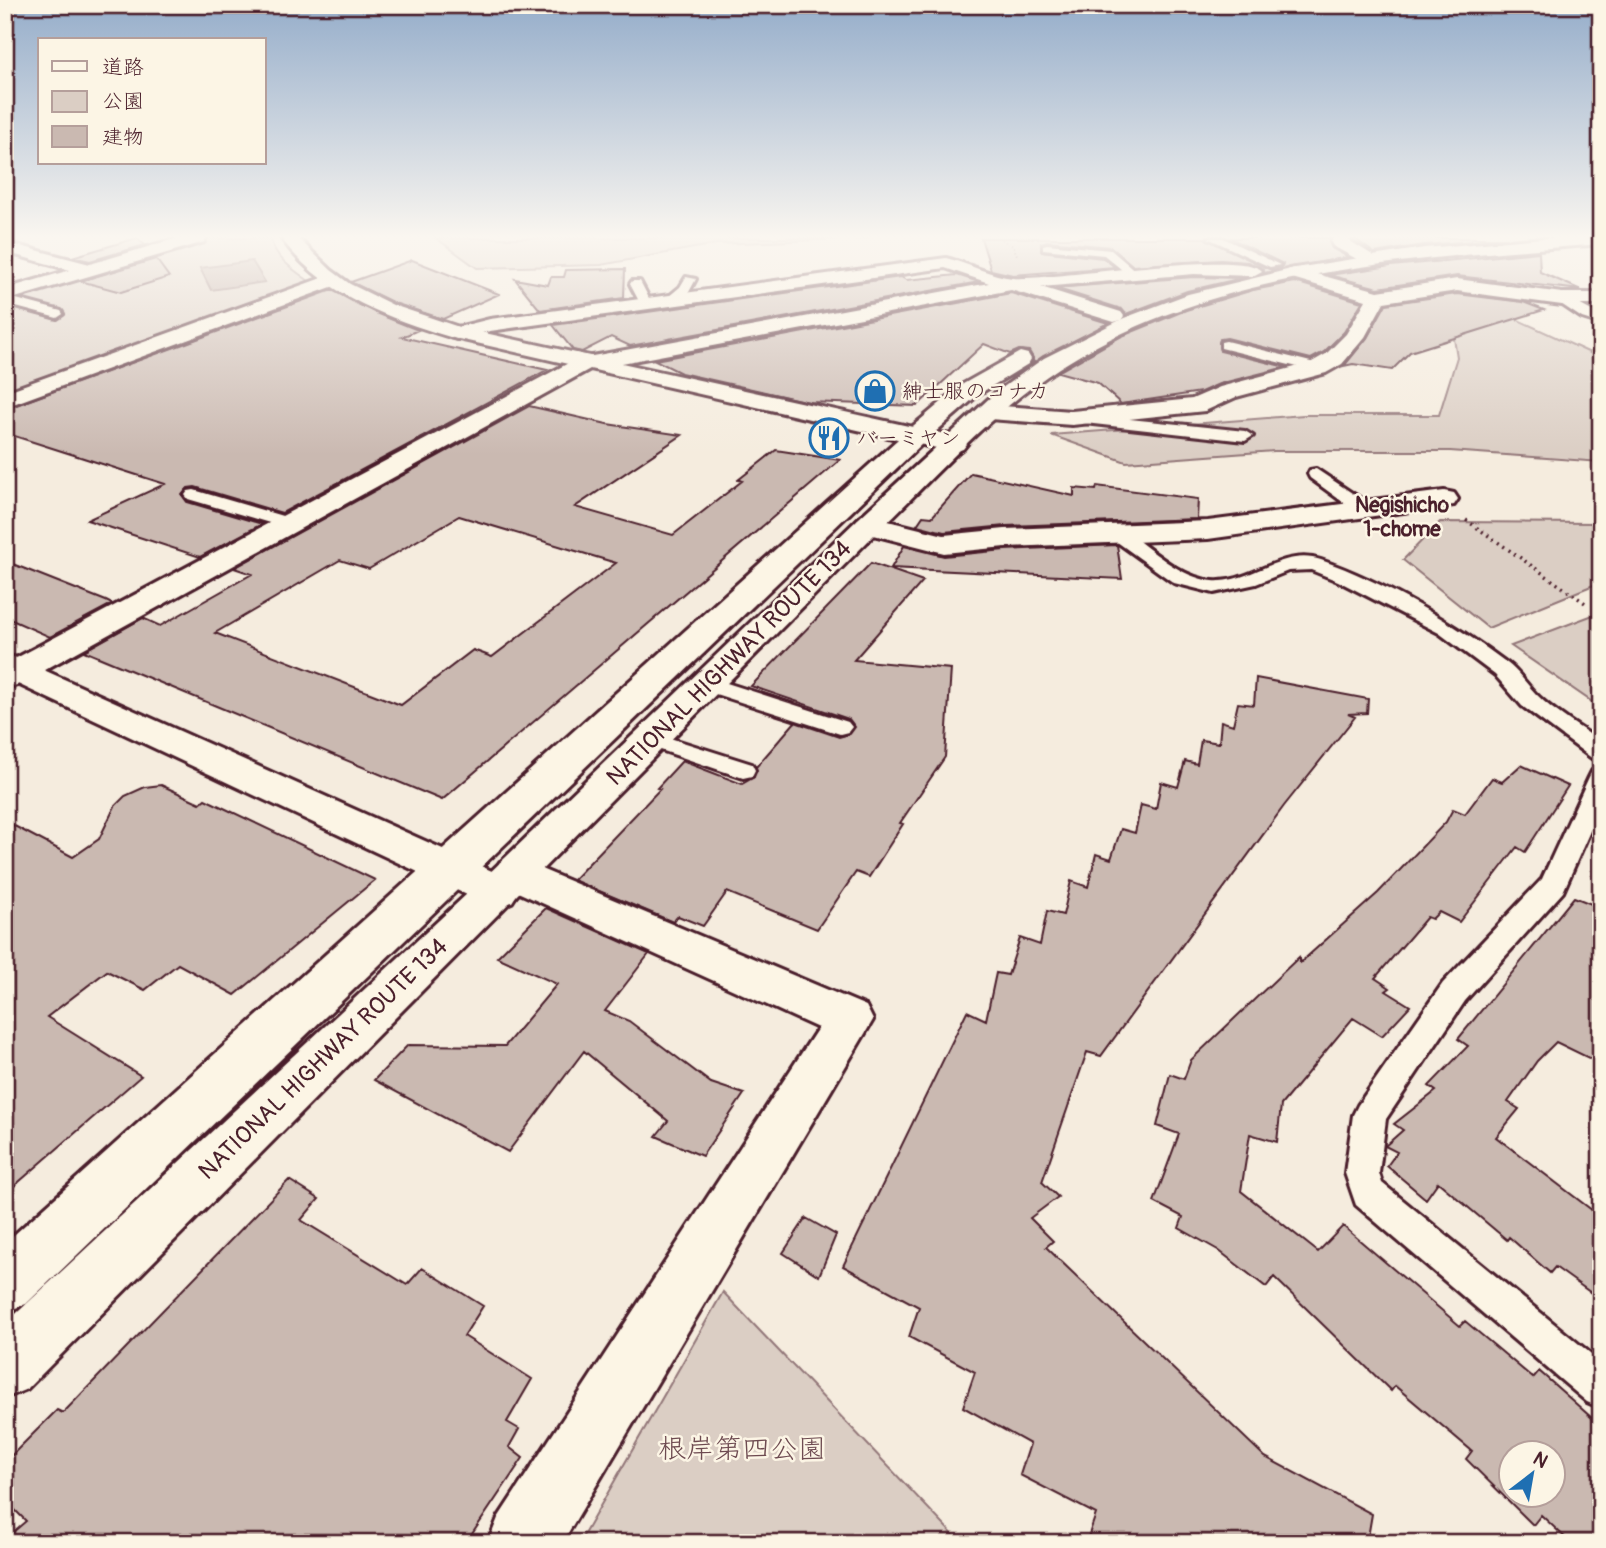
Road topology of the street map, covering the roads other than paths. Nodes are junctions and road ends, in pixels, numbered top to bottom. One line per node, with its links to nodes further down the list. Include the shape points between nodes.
1 (45, 310): 11 (lane)
2 (250, 310): 18 (main road)
3 (391, 310): 14 (main road)
4 (602, 310): 14 (main road)
5 (872, 310): 16 (main road)
6 (1096, 310): 12 (main road)
7 (1128, 310): 12 (main road, NATIONAL HIGHWAY ROUTE 134)
8 (1162, 310): 19 (main road, NATIONAL HIGHWAY ROUTE 134, via 1052,363)
9 (1370, 310): 17 (main road, via 1355,337)
10 (1579, 310): 13 (lane)
11 (57, 314)
12 (1114, 316): 21 (main road, NATIONAL HIGHWAY ROUTE 134, via 1026,356 971,389)
13 (1601, 320)
14 (457, 333): 16 (main road)
15 (1226, 345): 17 (lane)
16 (584, 364): 21 (main road); 28 (main road)
17 (1318, 368): 20 (main road, via 1228,392 1197,406)
18 (5, 400)
19 (989, 412): 20 (main road); 23 (main road, NATIONAL HIGHWAY ROUTE 134)
20 (1072, 418): 22 (lane)
21 (916, 436): 23 (main road); 38 (main road, NATIONAL HIGHWAY ROUTE 134)
22 (1245, 436)
23 (954, 444): 29 (main road, NATIONAL HIGHWAY ROUTE 134)
24 (1316, 474): 27 (lane)
25 (194, 495): 28 (lane)
26 (1440, 499): 27 (main road)
27 (1364, 509): 30 (main road, via 1298,527)
28 (290, 524): 31 (main road)
29 (868, 525): 30 (main road, via 944,544); 32 (main road, NATIONAL HIGHWAY ROUTE 134)
30 (1119, 535): 35 (lane, via 1181,579 1214,587 1250,580 1285,565 1313,564 1345,577 1446,629 1503,670 1530,701)
31 (10, 672): 38 (main road)
32 (708, 684): 33 (lane); 34 (main road, NATIONAL HIGHWAY ROUTE 134)
33 (840, 727)
34 (651, 739): 36 (lane); 39 (main road, NATIONAL HIGHWAY ROUTE 134)
35 (1601, 754)
36 (743, 770)
37 (1601, 777): 42 (lane, via 1553,885 1454,992 1370,1115 1362,1173 1368,1193)
38 (450, 871): 39 (main road); 40 (main road, NATIONAL HIGHWAY ROUTE 134)
39 (506, 882): 41 (main road, NATIONAL HIGHWAY ROUTE 134); 43 (main road, via 849,1020)
40 (5, 1283)
41 (5, 1367)
42 (1601, 1388)
43 (523, 1543)

